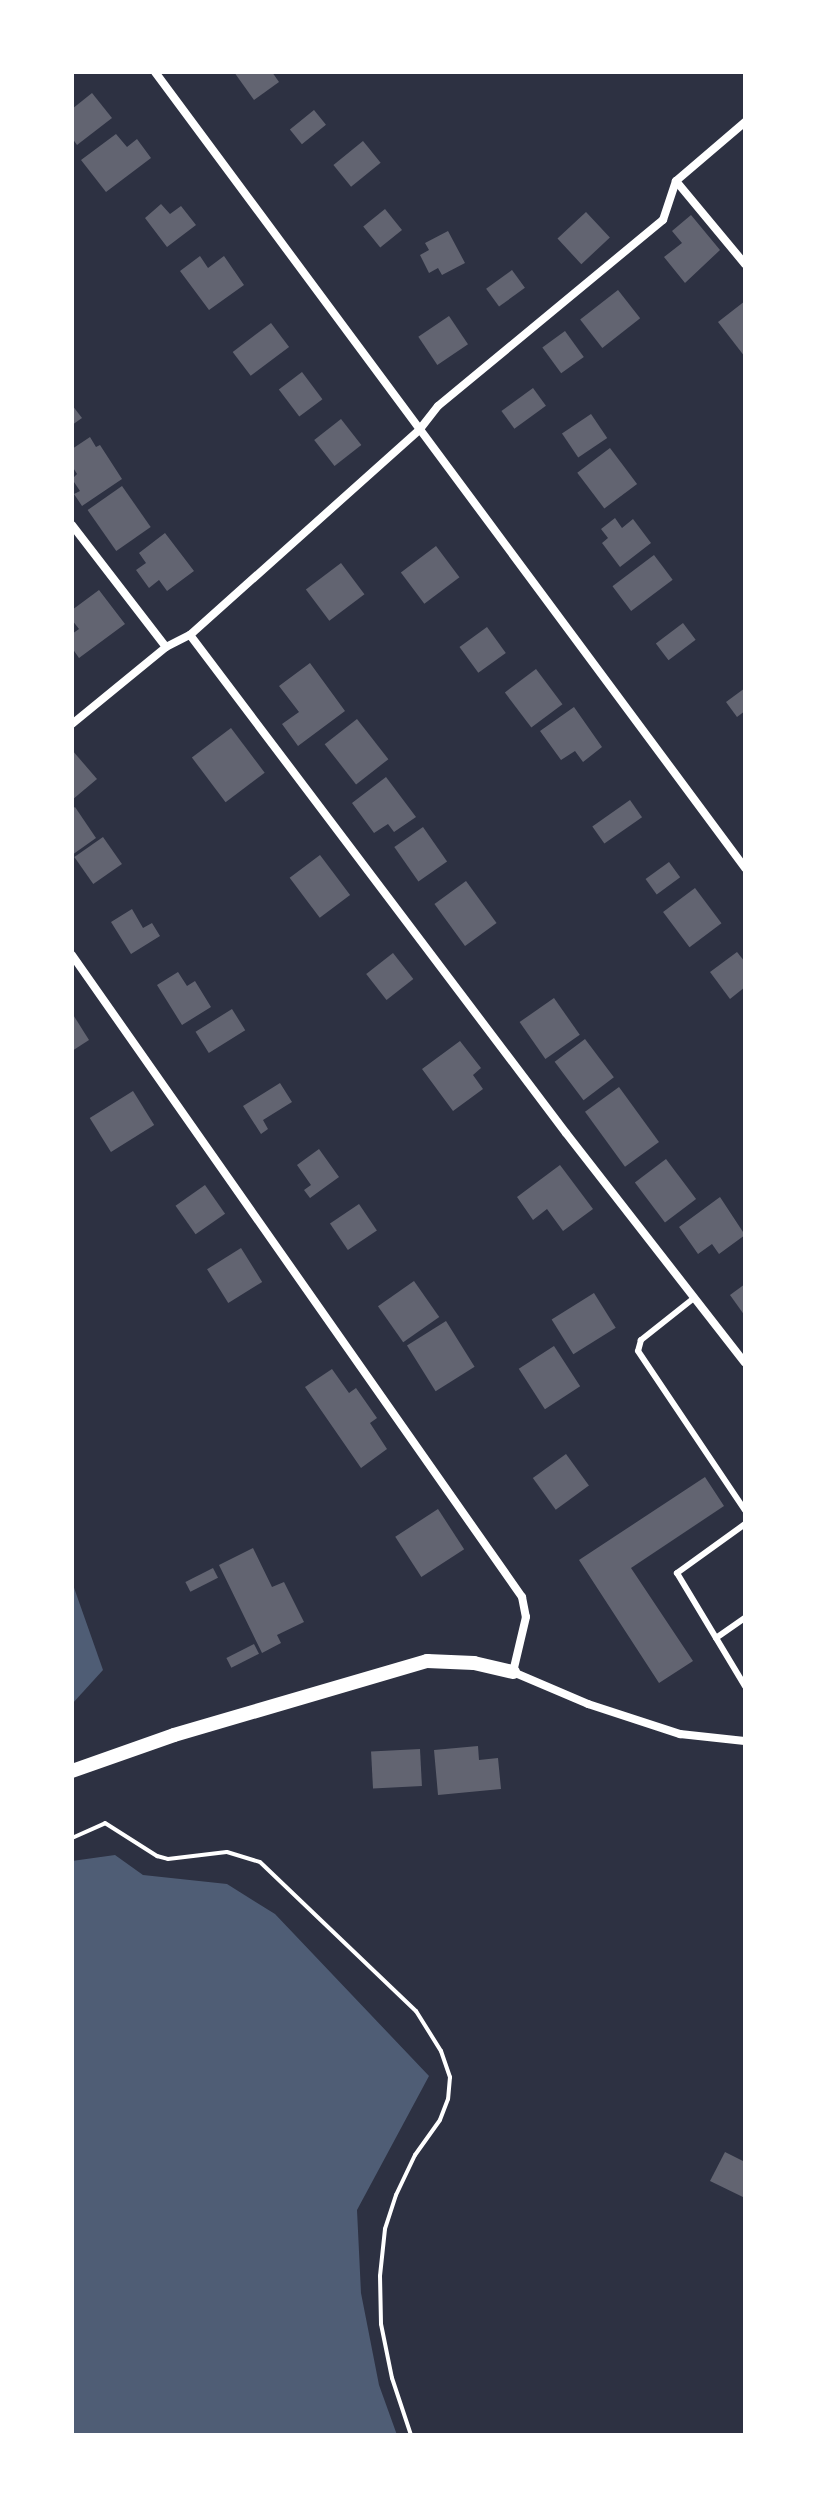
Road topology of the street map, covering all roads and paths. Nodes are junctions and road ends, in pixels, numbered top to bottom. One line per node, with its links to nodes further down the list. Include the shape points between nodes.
1 (155, 72): 5 (street)
2 (745, 122): 3 (street)
3 (676, 181): 4 (street); 5 (street, via 663,220 438,406)
4 (745, 264)
5 (420, 429): 7 (street); 10 (street)
6 (72, 525): 8 (street)
7 (190, 635): 8 (street); 12 (street)
8 (166, 647): 9 (street)
9 (72, 724)
10 (745, 868)
11 (72, 955): 18 (street, via 522,1597 526,1617)
12 (694, 1298): 13 (street); 14 (lane, via 641,1340 638,1351)
13 (745, 1363)
14 (745, 1510)
15 (745, 1524): 17 (lane, via 677,1573)
16 (745, 1618): 17 (lane)
17 (716, 1638): 19 (lane)
18 (513, 1672): 20 (street, via 680,1734); 21 (street, via 427,1661 174,1735)
19 (745, 1686)
20 (745, 1741)
21 (72, 1771)
22 (72, 1838): 23 (path, via 105,1823 168,1859 227,1852 260,1862 416,2011 441,2051 450,2077 448,2099 396,2195 385,2229 380,2276 381,2324)
23 (411, 2435)

